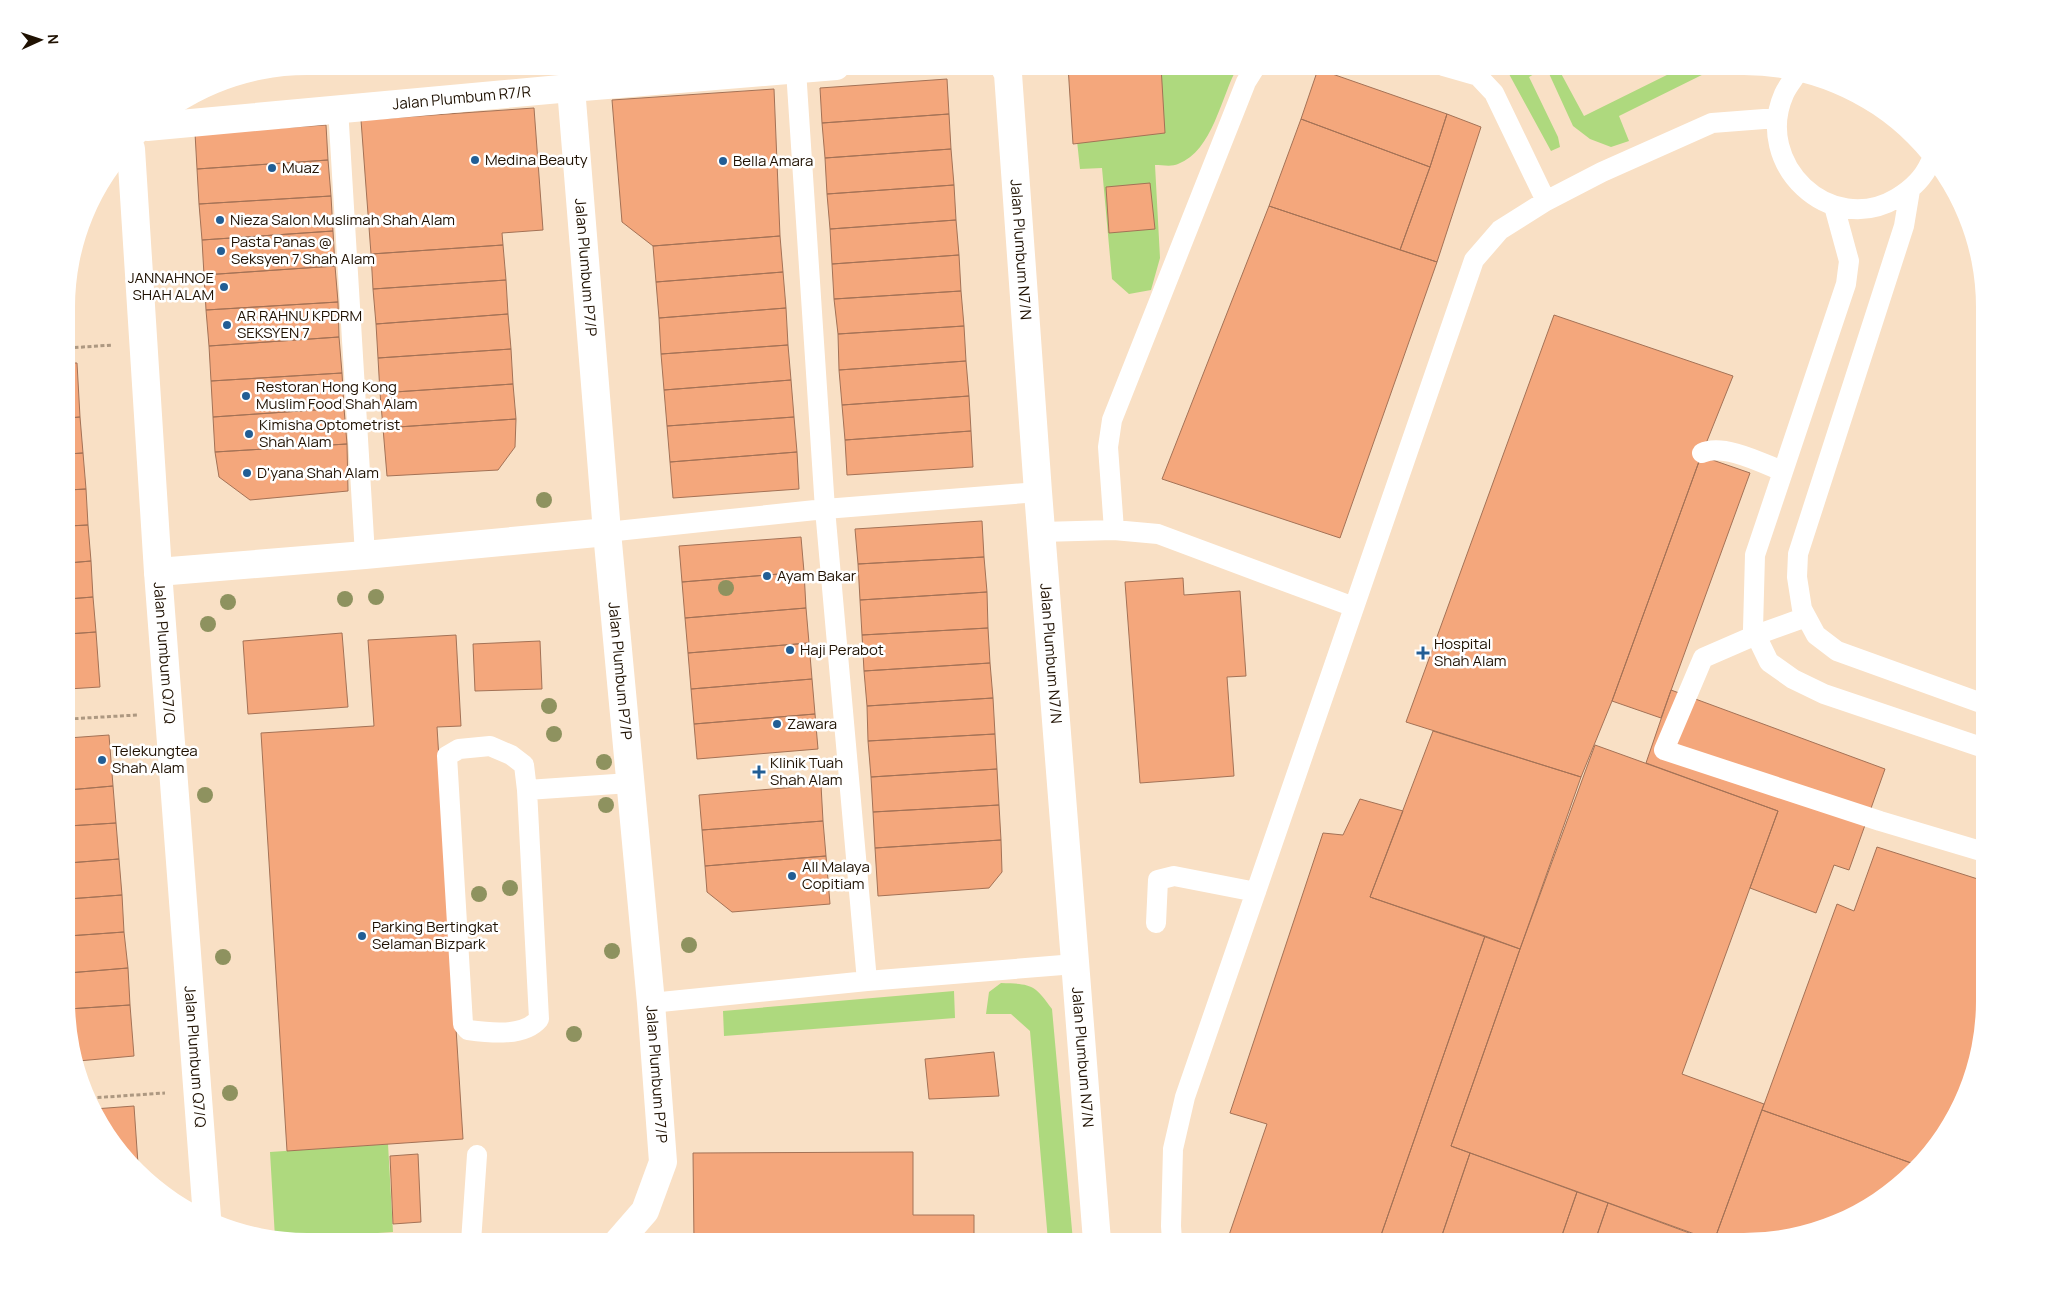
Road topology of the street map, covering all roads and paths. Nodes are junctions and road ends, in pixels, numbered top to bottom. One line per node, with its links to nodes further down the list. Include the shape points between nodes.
1 (734, 75): 7 (street, Jalan Plumbum R7/R)
2 (796, 75): 21 (lane)
3 (1008, 75): 20 (street, Jalan Plumbum N7/N)
4 (1250, 75): 22 (lane, via 1112,420 1108,447)
5 (1474, 75): 14 (lane, via 1494,93)
6 (1793, 80): 9 (lane, via 1784,94)
7 (571, 88): 8 (street, Jalan Plumbum R7/R); 23 (street, Jalan Plumbum P7/P)
8 (338, 108): 10 (street, Jalan Plumbum R7/R); 25 (lane)
9 (1777, 118): 14 (lane, via 1712,123); 15 (lane, via 1777,140 1784,162 1797,182)
10 (163, 125)
11 (131, 155): 16 (street, Jalan Plumbum Q7/Q)
12 (1928, 167): 13 (lane)
13 (1910, 190): 15 (lane, via 1887,204 1870,208); 28 (lane, via 1904,226 1798,554 1797,577)
14 (1546, 201): 27 (lane, via 1500,230 1474,260)
15 (1834, 206): 19 (lane, via 1849,261 1846,284)
16 (142, 342): 17 (path); 26 (street, Jalan Plumbum Q7/Q)
17 (75, 347)
18 (1702, 453): 19 (lane, via 1723,451)
19 (1782, 471): 29 (lane, via 1755,555 1753,629)
20 (1038, 492): 21 (lane); 24 (street, Jalan Plumbum N7/N)
21 (825, 509): 23 (lane); 40 (lane)
22 (1114, 530): 24 (lane); 27 (lane, via 1158,534)
23 (606, 532): 25 (street); 34 (street, Jalan Plumbum P7/P)
24 (1041, 532): 39 (street, Jalan Plumbum N7/N)
25 (365, 555): 26 (street)
26 (158, 572): 31 (street, Jalan Plumbum Q7/Q)
27 (1354, 607): 37 (lane)
28 (1806, 617): 29 (lane); 30 (lane, via 1816,635 1837,651)
29 (1756, 635): 33 (lane, via 1769,662 1793,679 1824,694); 36 (lane, via 1695,653 1664,750)
30 (1976, 701)
31 (170, 712): 32 (path); 42 (street, Jalan Plumbum Q7/Q)
32 (75, 719)
33 (1976, 745)
34 (630, 782): 35 (lane); 41 (street, Jalan Plumbum P7/P)
35 (527, 790): 35 (lane, via 539,1019 532,1027 517,1030 468,1030 463,1024 447,756 458,748 490,746 524,765)
36 (1976, 850)
37 (1256, 892): 38 (lane, via 1174,876 1158,880); 49 (lane, via 1185,1096 1173,1149)
38 (1156, 923)
39 (1075, 964): 40 (lane); 48 (street, Jalan Plumbum N7/N)
40 (867, 980): 41 (lane)
41 (651, 1003): 47 (street, Jalan Plumbum P7/P, via 663,1162 645,1211)
42 (198, 1091): 43 (path); 45 (street, Jalan Plumbum Q7/Q)
43 (96, 1098)
44 (477, 1154): 46 (lane)
45 (207, 1210)
46 (472, 1233)
47 (626, 1233)
48 (1096, 1233)
49 (1172, 1233)

